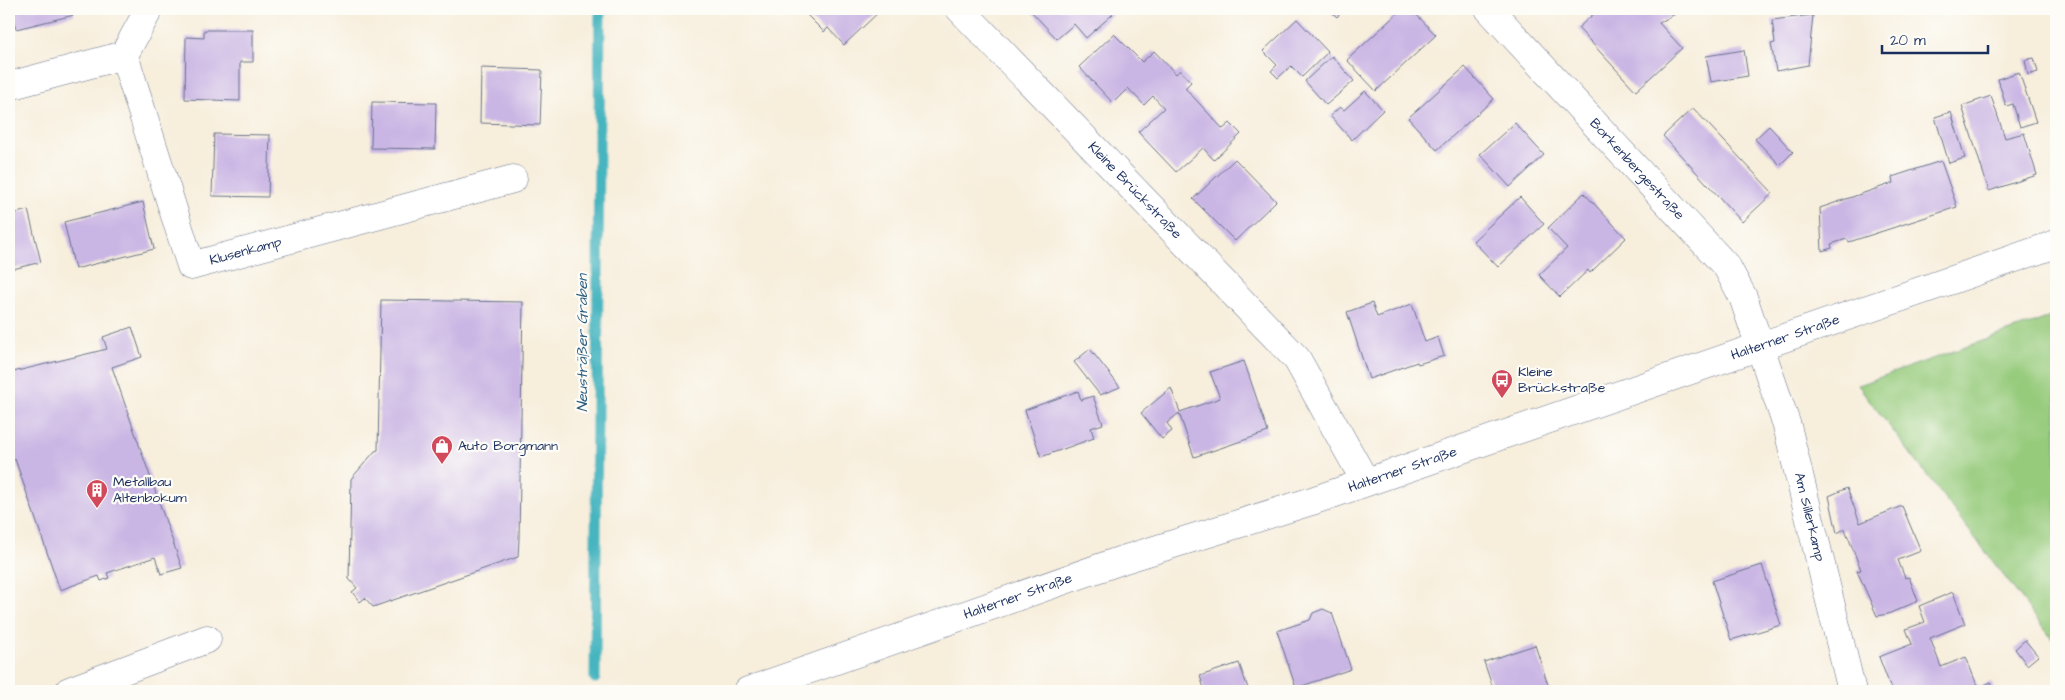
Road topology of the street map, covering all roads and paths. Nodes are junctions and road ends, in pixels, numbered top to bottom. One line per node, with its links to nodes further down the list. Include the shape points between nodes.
1 (149, 9): 4 (street)
2 (960, 9): 9 (street, Kleine Brückstraße, via 1297,359)
3 (1489, 9): 8 (street, Borkenbergestraße, via 1727,267 1743,297)
4 (124, 55): 5 (street); 6 (street, Klusenkamp, via 191,266)
5 (9, 86)
6 (513, 178)
7 (2056, 244): 8 (street, Halterner Straße)
8 (1759, 345): 9 (street, Halterner Straße); 13 (street, Am Sillerkamp, via 1788,426)
9 (1365, 481): 12 (street, Halterner Straße, via 1312,501 1122,560)
10 (207, 639): 11 (street)
11 (68, 691)
12 (748, 691)
13 (1852, 691)

